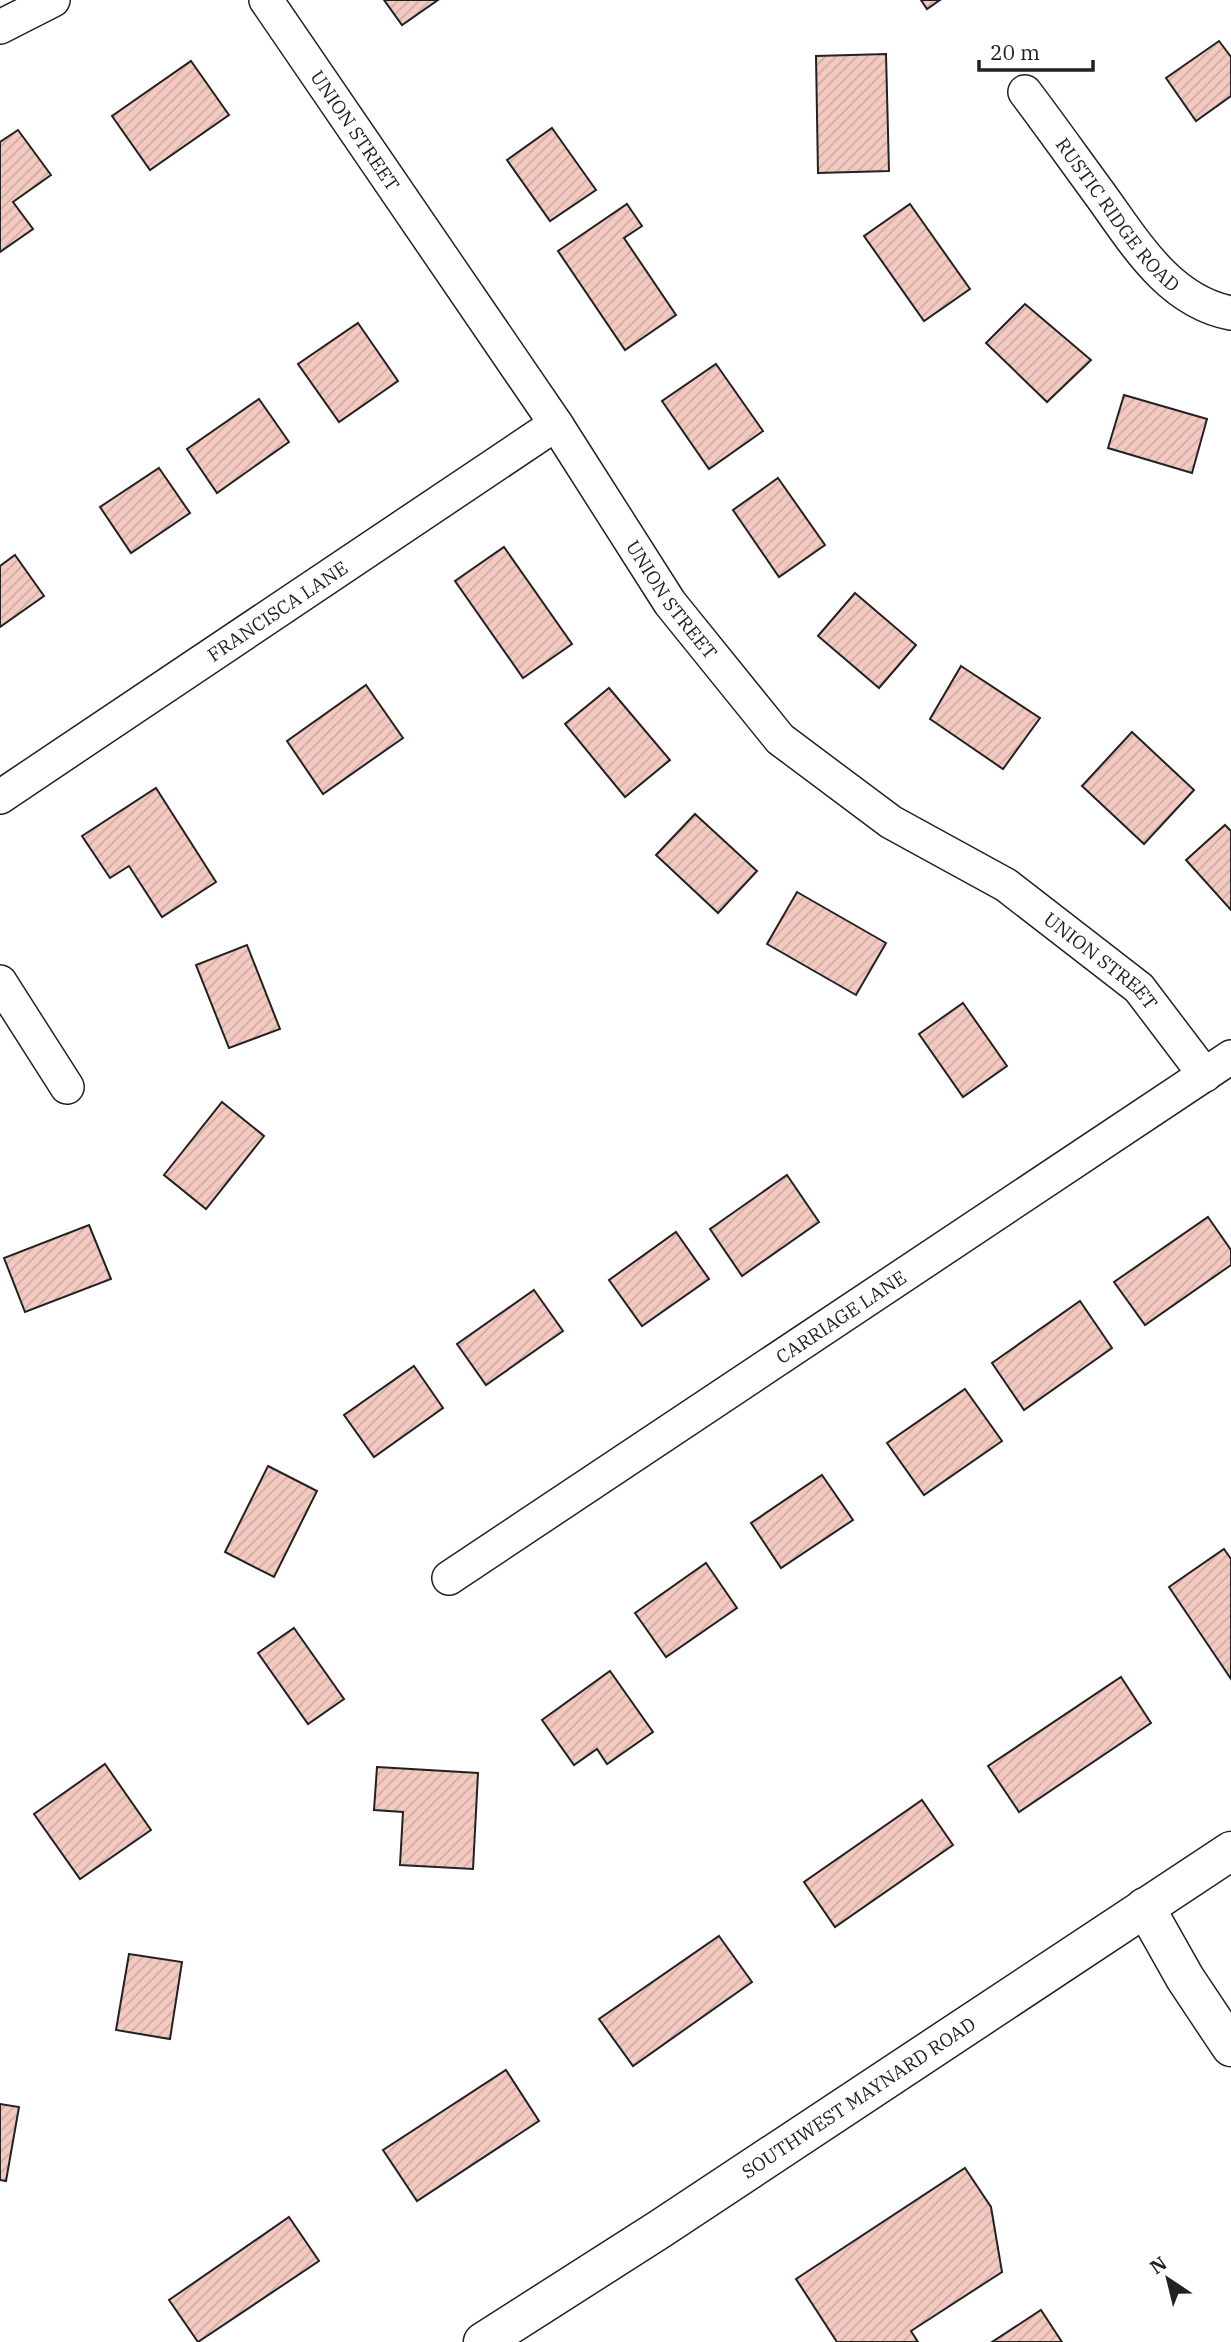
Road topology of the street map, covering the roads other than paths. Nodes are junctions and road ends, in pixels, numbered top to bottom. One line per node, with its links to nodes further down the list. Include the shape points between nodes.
1 (53, 0): 3 (street)
2 (266, 0): 6 (street, UNION STREET)
3 (0, 27)
4 (1025, 92): 5 (street, RUSTIC RIDGE ROAD, via 1151,265 1181,292 1214,310)
5 (1231, 313)
6 (556, 424): 7 (street, FRANCISCA LANE); 9 (street, UNION STREET, via 670,603 780,739 891,822 1006,886 1139,988)
7 (0, 797)
8 (0, 982): 10 (street)
9 (1218, 1066): 11 (street, CARRIAGE LANE)
10 (67, 1087)
11 (449, 1578)
12 (1231, 1851): 13 (main road, SOUTHWEST MAYNARD ROAD)
13 (1145, 1907): 14 (main road); 15 (main road, SOUTHWEST MAYNARD ROAD)
14 (1231, 2047)
15 (484, 2342)

